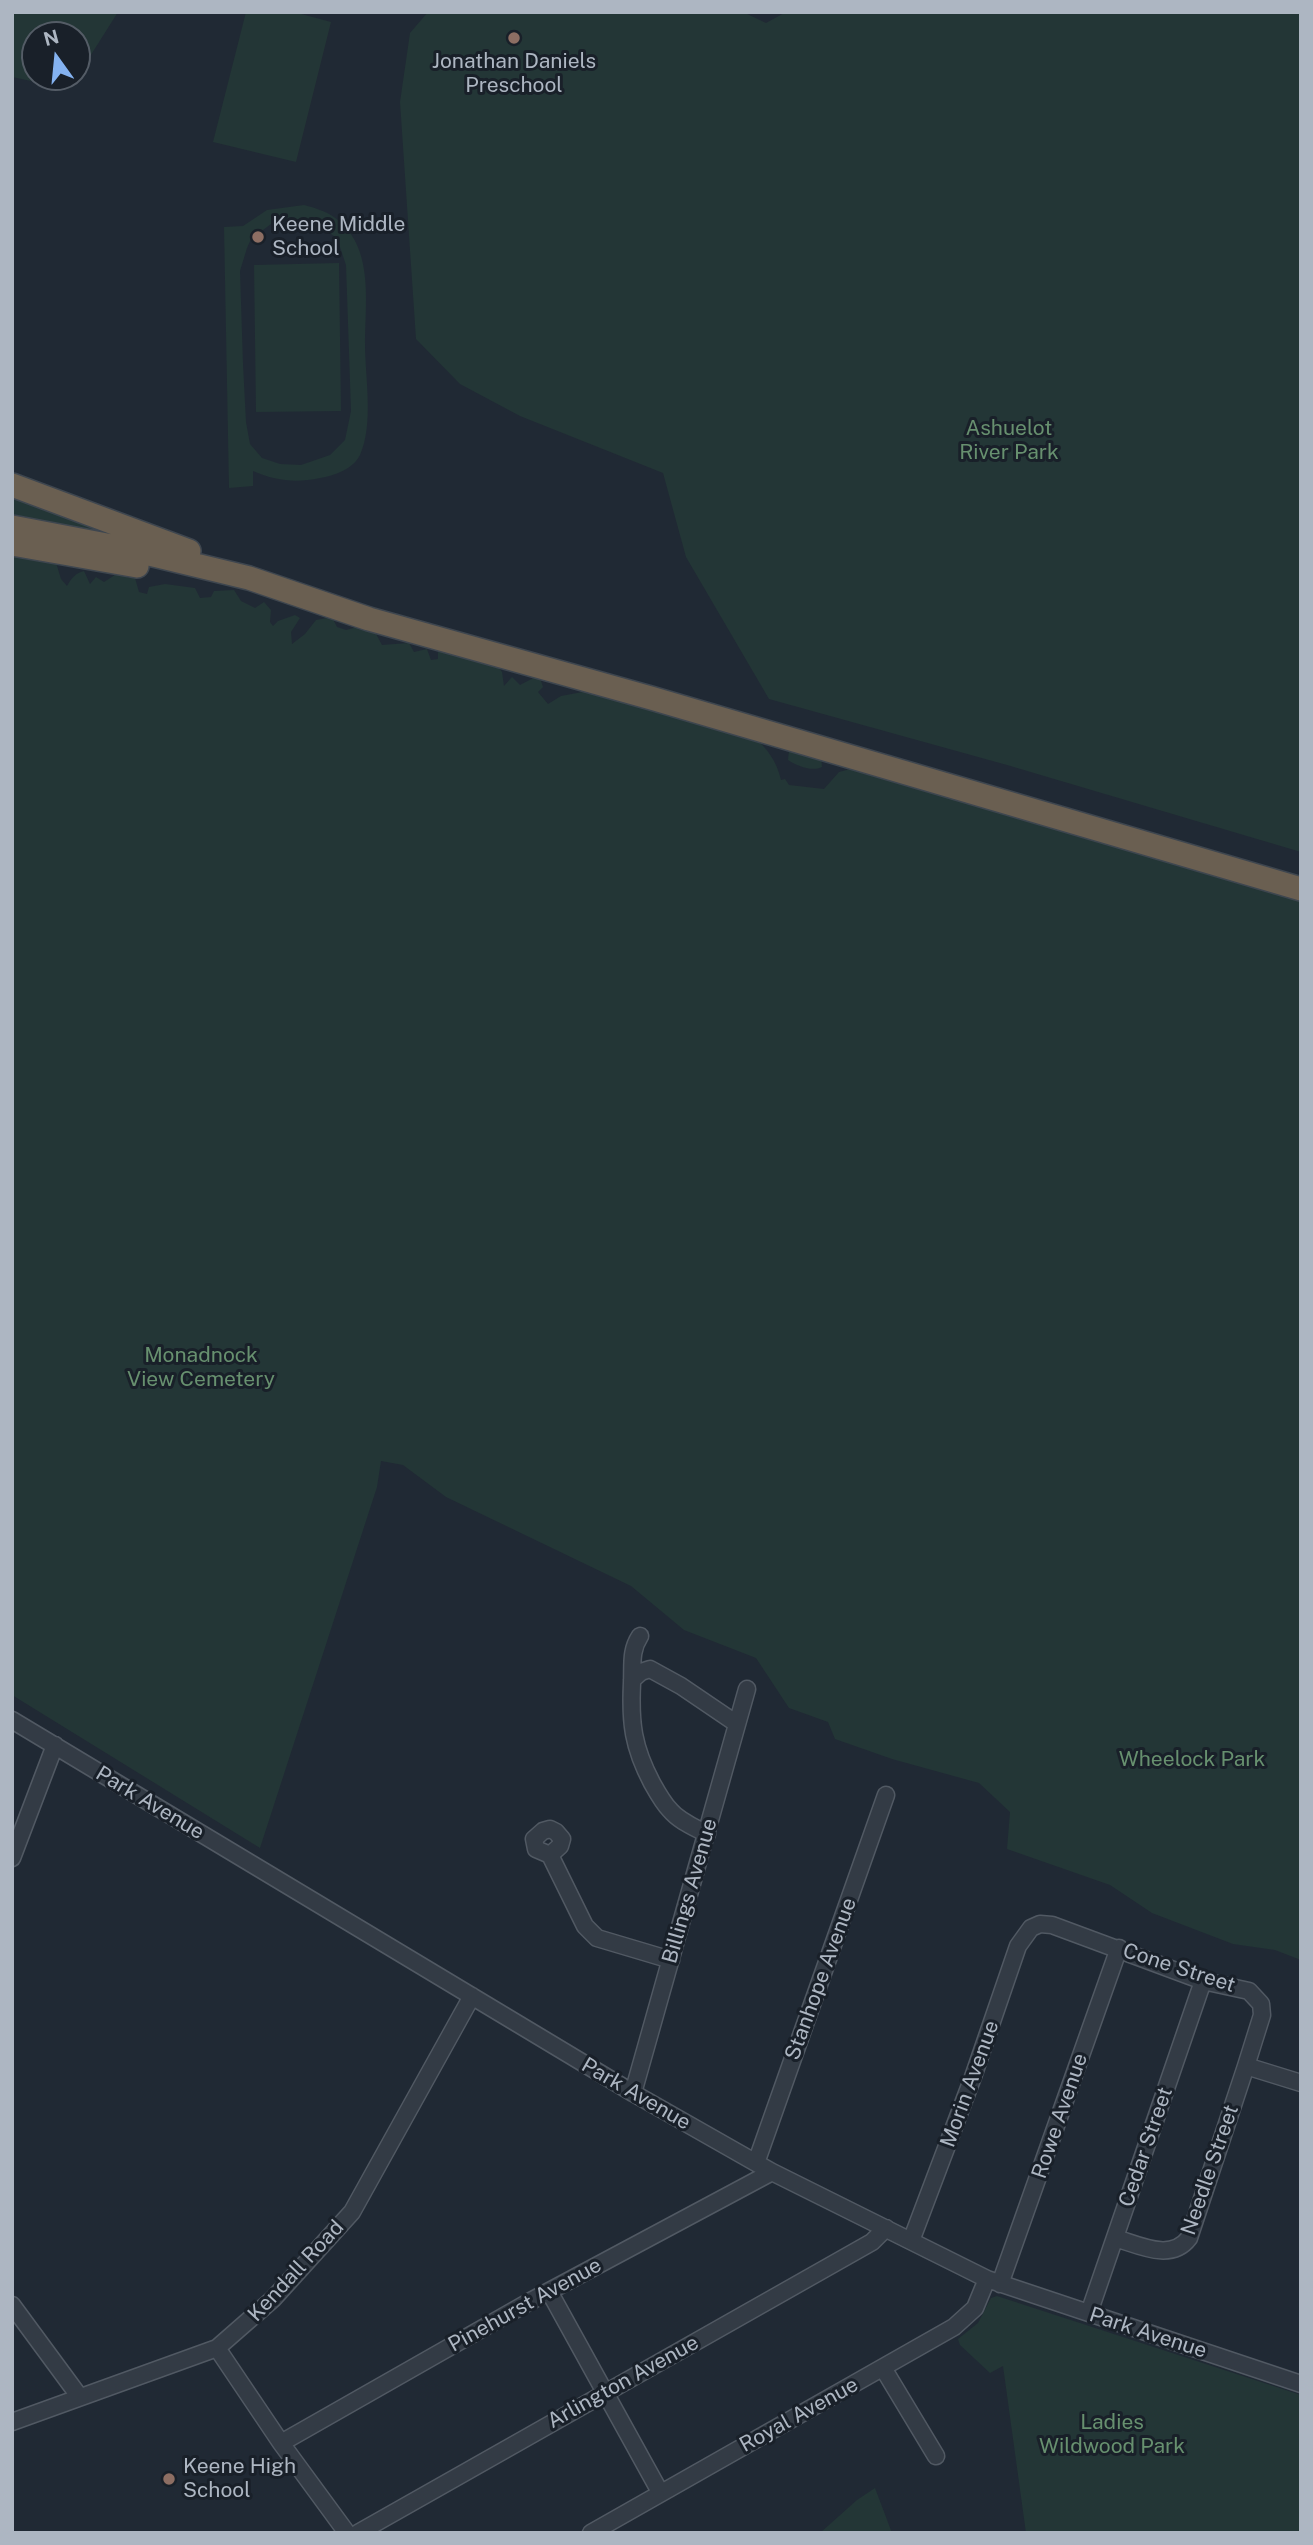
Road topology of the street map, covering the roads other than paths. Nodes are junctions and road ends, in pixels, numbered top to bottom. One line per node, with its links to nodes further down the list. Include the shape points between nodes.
1 (12, 485): 4 (highway)
2 (12, 527): 4 (highway)
3 (12, 544): 4 (highway, via 144,568)
4 (249, 578): 5 (highway, via 369,619)
5 (1301, 889)
6 (640, 1636): 7 (street, via 631,1659)
7 (632, 1680): 10 (street, via 650,1670); 13 (street, via 631,1724 644,1767 670,1811)
8 (747, 1689): 10 (street, Billings Avenue)
9 (12, 1720): 11 (street, Park Avenue)
10 (737, 1724): 13 (street, Billings Avenue)
11 (55, 1745): 15 (street); 20 (street, Park Avenue)
12 (886, 1795): 24 (street, Stanhope Avenue)
13 (707, 1834): 18 (street, Billings Avenue)
14 (550, 1855): 18 (street, via 585,1926 597,1938)
15 (12, 1858)
16 (1031, 1928): 17 (street, Cone Street, via 1052,1926); 28 (street, Morin Avenue, via 1018,1946)
17 (1119, 1948): 19 (street, Cone Street); 29 (street, Rowe Avenue)
18 (671, 1960): 23 (street, Billings Avenue)
19 (1203, 1981): 21 (street, Cone Street, via 1249,1991 1261,2004 1262,2015); 27 (street, Cedar Street)
20 (472, 1996): 23 (street, Park Avenue); 33 (street, Kendall Road, via 352,2212 273,2299)
21 (1246, 2066): 22 (street); 27 (street, Needle Street, via 1183,2246 1167,2251)
22 (1301, 2083)
23 (633, 2093): 24 (street, Park Avenue)
24 (756, 2162): 25 (street, Park Avenue)
25 (772, 2172): 26 (street, Park Avenue); 30 (street, Pinehurst Avenue)
26 (886, 2228): 28 (street, Park Avenue); 36 (street, Arlington Avenue, via 872,2242)
27 (1115, 2238): 32 (street, Cedar Street)
28 (911, 2241): 29 (street, Park Avenue)
29 (993, 2281): 32 (street, Park Avenue); 34 (street, Royal Avenue, via 966,2318)
30 (549, 2291): 36 (street); 39 (street, Pinehurst Avenue)
31 (12, 2305): 37 (street)
32 (1089, 2313): 35 (street, Park Avenue)
33 (217, 2348): 37 (street, Kendall Road); 39 (street)
34 (883, 2368): 40 (street); 41 (street, Royal Avenue)
35 (1301, 2384)
36 (604, 2393): 41 (street); 43 (street, Arlington Avenue)
37 (79, 2396): 38 (street, Kendall Road)
38 (12, 2421)
39 (281, 2443): 42 (street)
40 (936, 2456)
41 (660, 2492): 44 (street, Royal Avenue)
42 (347, 2533)
43 (358, 2533)
44 (591, 2533)

